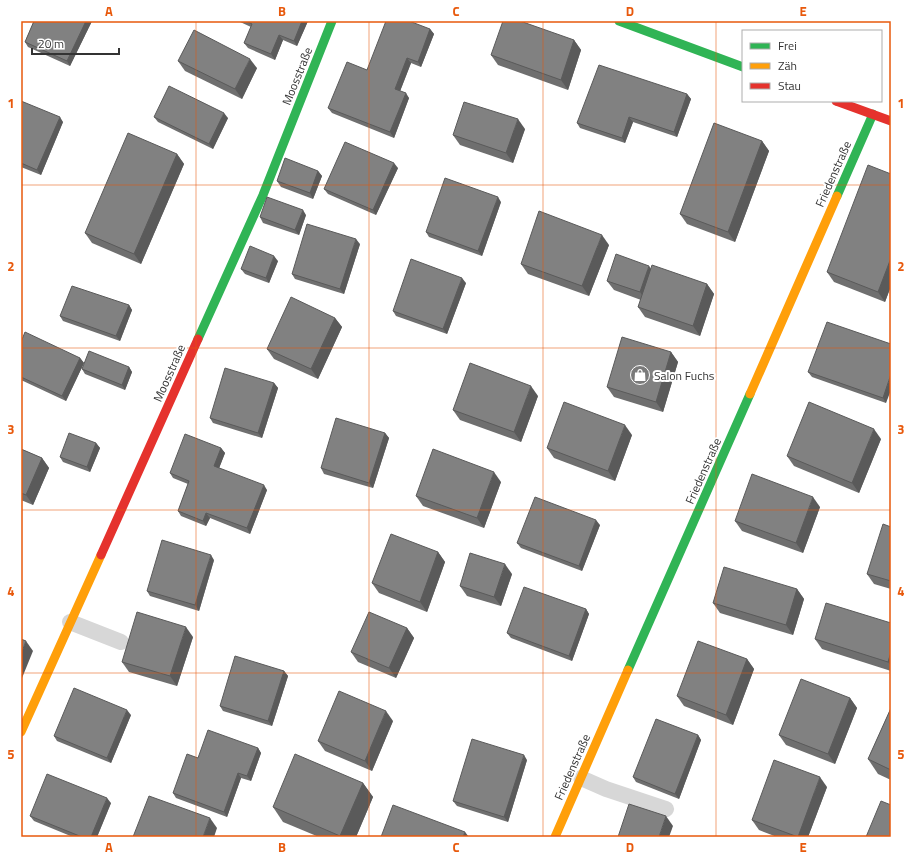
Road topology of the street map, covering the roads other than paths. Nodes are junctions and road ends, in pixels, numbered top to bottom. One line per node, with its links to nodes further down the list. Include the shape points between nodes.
1 (332, 21): 7 (street, Moosstraße, via 263,195)
2 (619, 21): 3 (street)
3 (742, 67)
4 (839, 102): 5 (street)
5 (873, 114): 6 (street); 10 (street, Friedenstraße)
6 (891, 121)
7 (70, 622): 8 (lane); 9 (street, Moosstraße)
8 (121, 642)
9 (21, 732)
10 (581, 778): 11 (lane); 12 (street, Friedenstraße)
11 (666, 809)
12 (555, 837)

